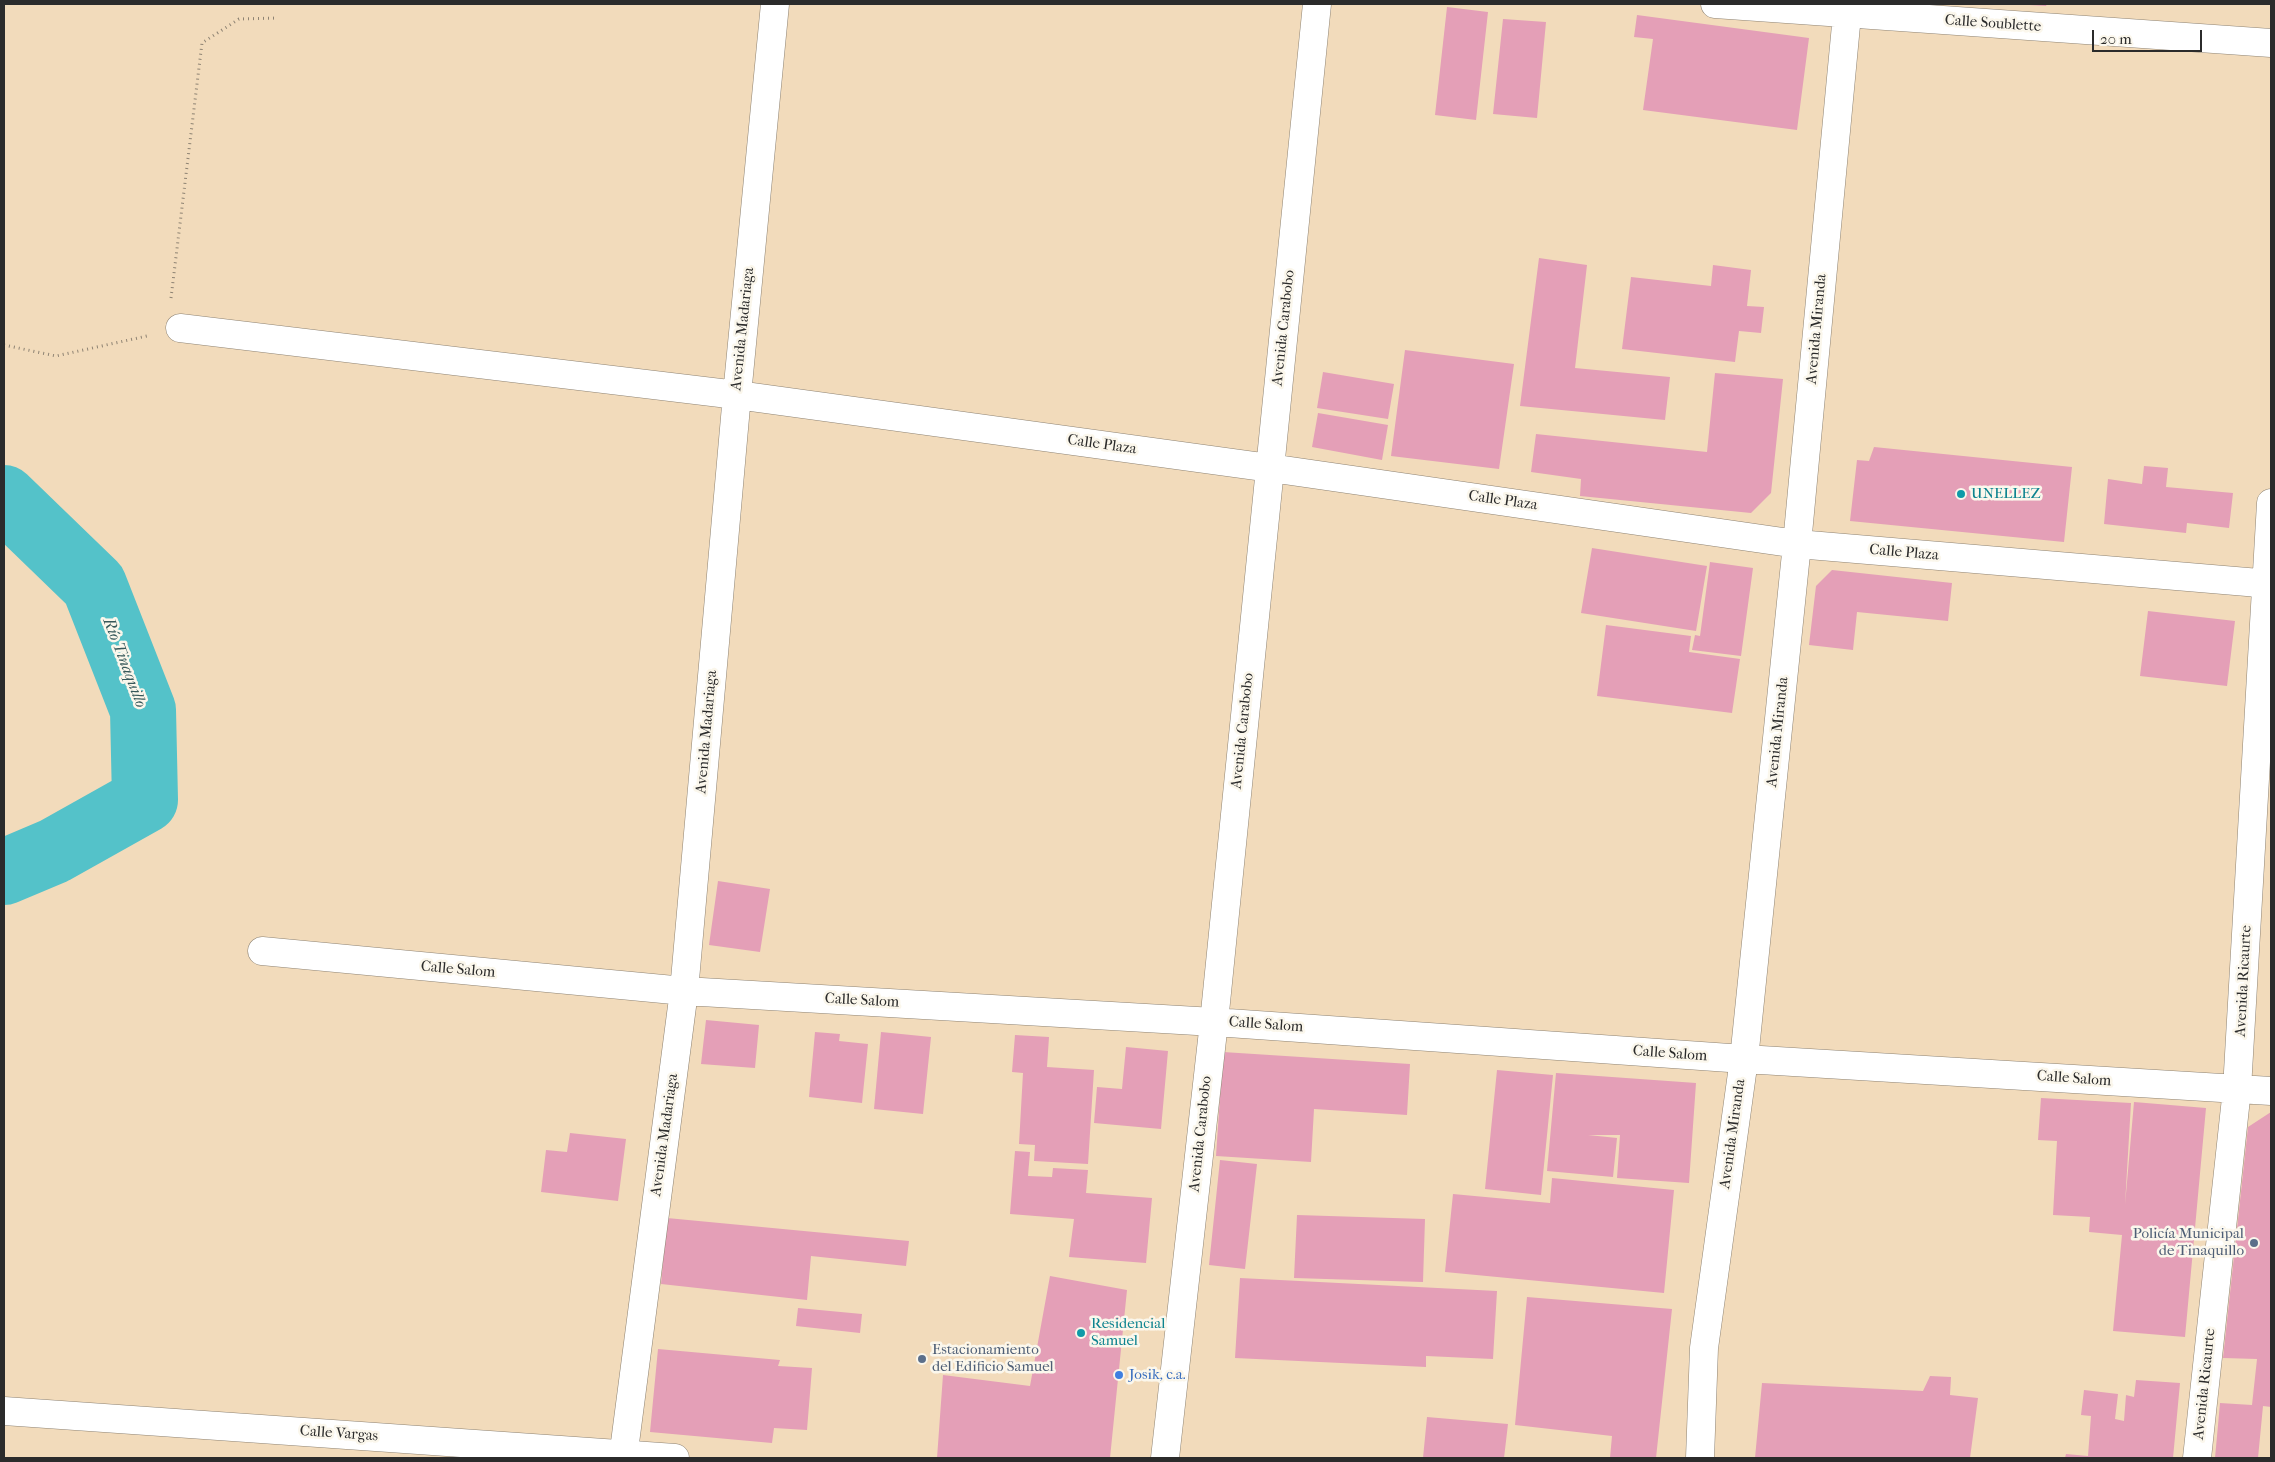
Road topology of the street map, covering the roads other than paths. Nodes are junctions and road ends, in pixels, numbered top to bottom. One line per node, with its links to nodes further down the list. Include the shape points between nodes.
1 (775, 4): 7 (street, Avenida Madariaga)
2 (1318, 4): 8 (street, Avenida Carabobo)
3 (1715, 4): 4 (street, Calle Soublette)
4 (1847, 9): 5 (street, Calle Soublette); 10 (street, Avenida Miranda)
5 (2271, 43)
6 (180, 328): 7 (street, Calle Plaza)
7 (736, 395): 8 (street, Calle Plaza); 13 (street, Avenida Madariaga)
8 (1270, 468): 10 (street, Calle Plaza); 14 (street, Avenida Carabobo)
9 (2271, 503): 11 (street, Avenida Ricaurte)
10 (1798, 544): 11 (street, Calle Plaza); 15 (street, Avenida Miranda)
11 (2269, 584): 16 (street, Avenida Ricaurte)
12 (262, 951): 13 (street, Calle Salom)
13 (684, 991): 14 (street, Calle Salom); 19 (street, Avenida Madariaga)
14 (1214, 1022): 15 (street, Calle Salom); 21 (street, Avenida Carabobo)
15 (1744, 1059): 16 (street, Calle Salom); 22 (street, Avenida Miranda, via 1704,1348)
16 (2237, 1089): 17 (street, Calle Salom); 23 (street, Avenida Ricaurte)
17 (2271, 1091)
18 (4, 1411): 19 (street, Calle Vargas)
19 (623, 1456): 20 (street, Calle Vargas)
20 (675, 1458)
21 (1165, 1458)
22 (1700, 1458)
23 (2197, 1458)

